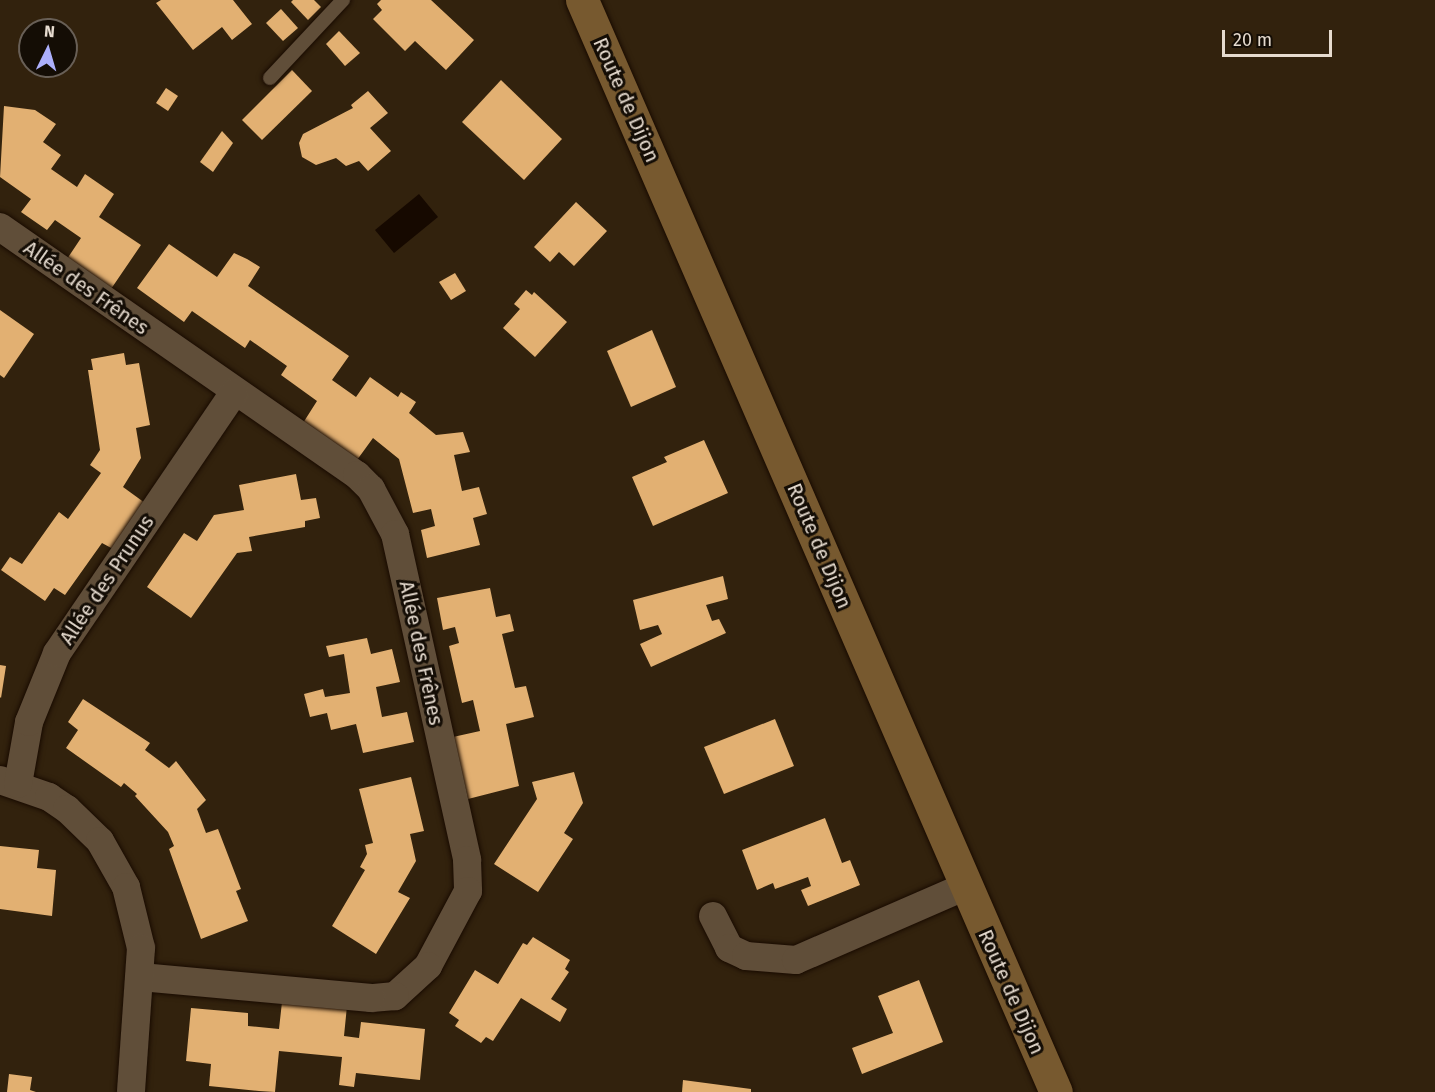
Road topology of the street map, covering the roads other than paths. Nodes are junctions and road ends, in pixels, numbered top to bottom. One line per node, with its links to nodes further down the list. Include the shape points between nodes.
1 (343, 0): 3 (lane)
2 (582, 0): 7 (main road, Route de Dijon)
3 (270, 78)
4 (0, 226): 5 (street, Allée des Frênes)
5 (234, 393): 6 (street, Allée des Prunus, via 57,653); 9 (street, Allée des Frênes, via 357,475 390,519 467,860 468,891 428,966 418,980 395,996 371,998)
6 (9, 782): 9 (street, via 67,809 100,841 114,861 136,920)
7 (964, 887): 8 (street, via 796,960 746,956 729,948); 11 (main road, Route de Dijon)
8 (713, 916)
9 (141, 977): 10 (street)
10 (131, 1092)
11 (1056, 1092)

